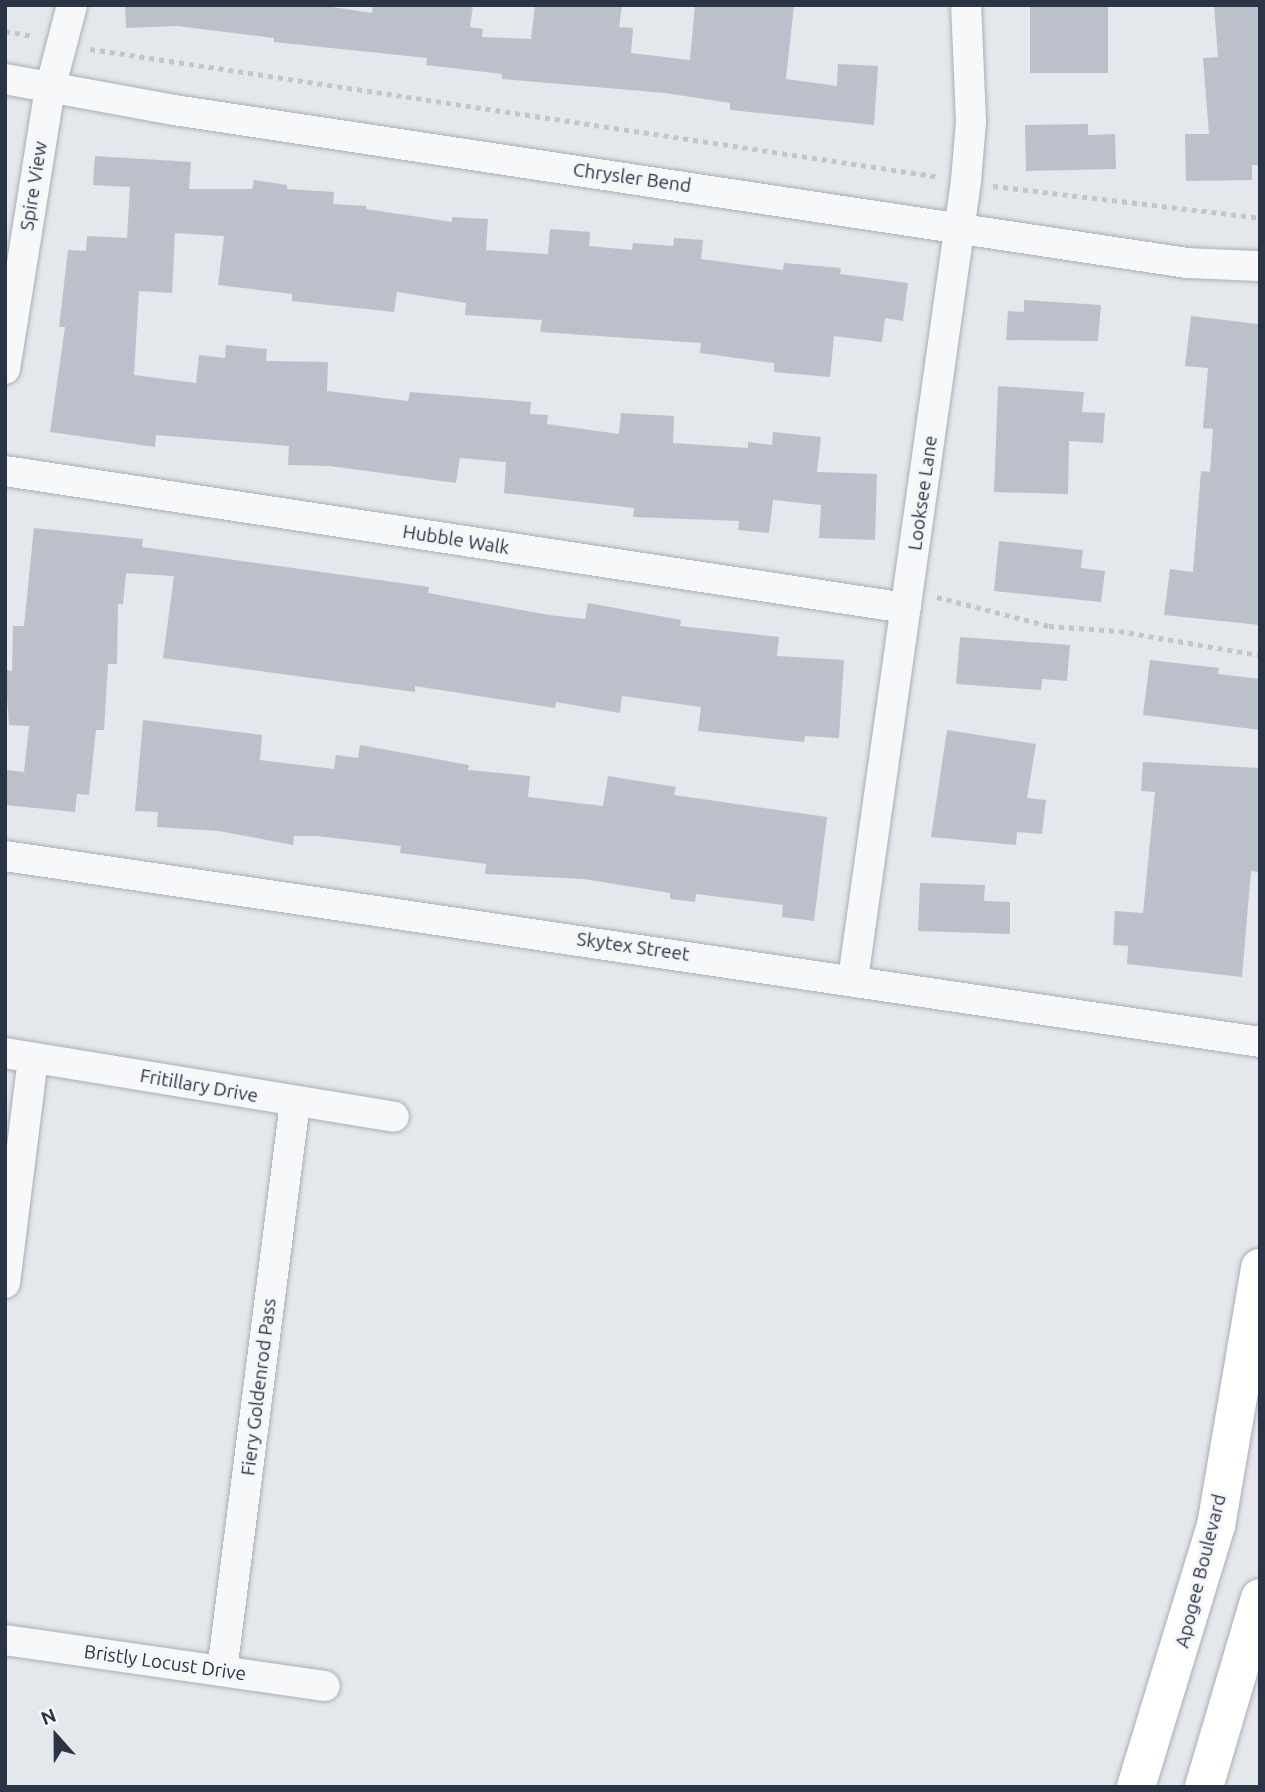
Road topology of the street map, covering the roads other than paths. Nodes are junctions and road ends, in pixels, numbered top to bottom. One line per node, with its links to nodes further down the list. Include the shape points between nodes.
1 (72, 5): 4 (street, Spire View)
2 (966, 5): 5 (street, Looksee Lane, via 971,122)
3 (5, 79): 4 (street, Chrysler Bend)
4 (50, 89): 5 (street, Chrysler Bend); 7 (street, Spire View)
5 (960, 227): 6 (street, Chrysler Bend, via 1187,263); 9 (street, Looksee Lane)
6 (1260, 266)
7 (5, 369)
8 (5, 471): 9 (street, Hubble Walk)
9 (906, 608): 11 (street, Looksee Lane)
10 (5, 856): 11 (street, Skytex Street)
11 (853, 979): 12 (street, Skytex Street)
12 (1260, 1042)
13 (19, 1056): 14 (street, Fritillary Drive); 17 (street)
14 (295, 1103): 15 (street, Fritillary Drive); 20 (street, Fiery Goldenrod Pass)
15 (394, 1117)
16 (1260, 1268): 22 (street, Apogee Boulevard, via 1216,1526)
17 (5, 1283)
18 (1260, 1598): 23 (street)
19 (5, 1640): 20 (street, Bristly Locust Drive)
20 (222, 1671): 21 (street, Bristly Locust Drive)
21 (325, 1686)
22 (1136, 1787)
23 (1203, 1787)

